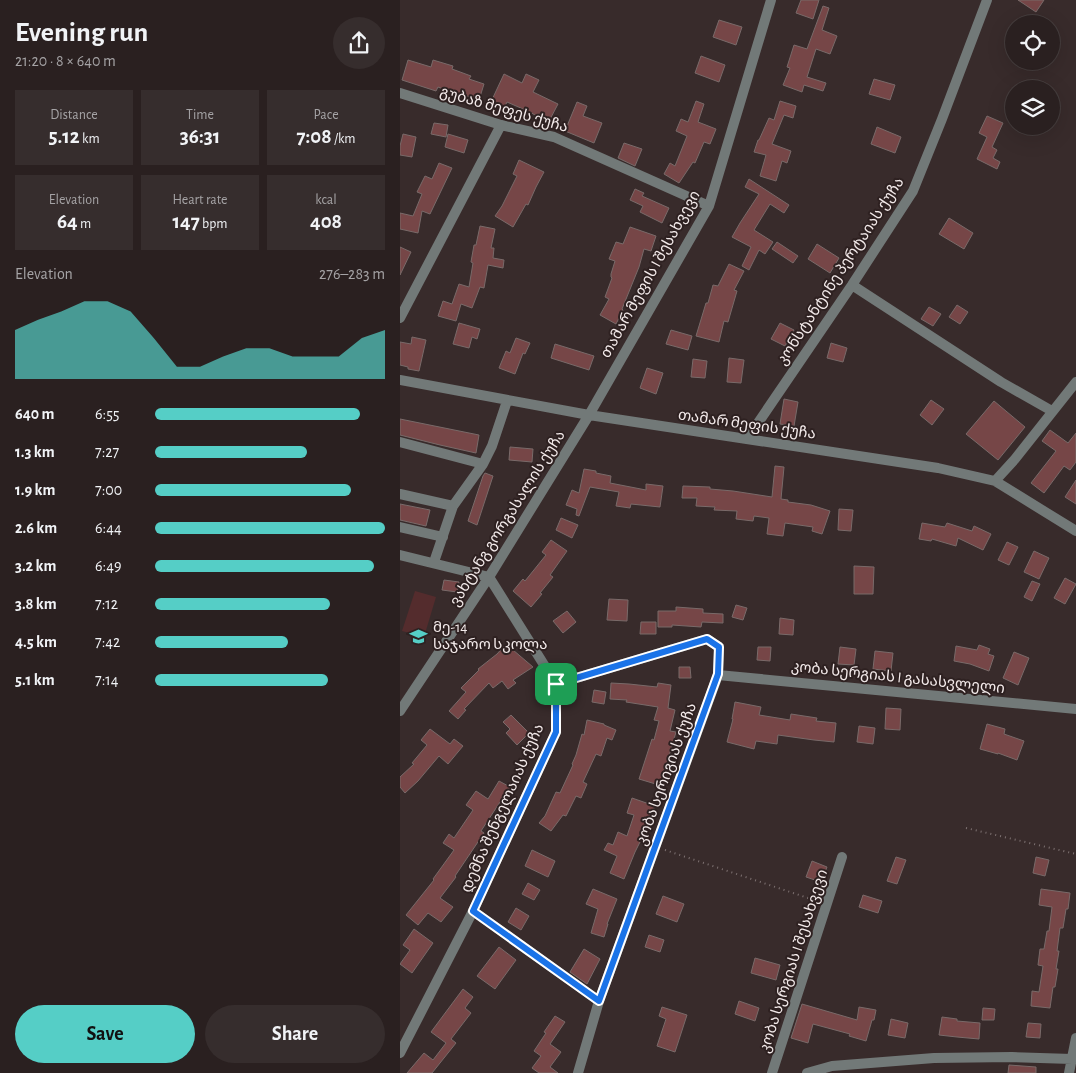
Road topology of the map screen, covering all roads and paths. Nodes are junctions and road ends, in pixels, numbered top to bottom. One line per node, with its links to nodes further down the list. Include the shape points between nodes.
1 (771, 0): 5 (street, თამარ მეფის I შესახვევი)
2 (987, 0): 6 (street, კონსტანტინე პერტაიას ქუჩა, via 913,191)
3 (400, 93): 4 (street, გუბაზ მეფეს ქუჩა)
4 (501, 125): 5 (street, გუბაზ მეფეს ქუჩა, via 554,137); 7 (street)
5 (709, 206): 12 (street, თამარ მეფის I შესახვევი)
6 (852, 285): 11 (street, via 1001,382); 13 (street, კონსტანტინე პერტაიას ქუჩა)
7 (400, 318)
8 (400, 380): 10 (street, თამარ მეფის ქუჩა)
9 (1076, 382): 11 (street)
10 (507, 401): 12 (street, თამარ მეფის ქუჩა); 15 (street)
11 (1052, 411): 16 (street)
12 (589, 415): 13 (street, თამარ მეფის ქუჩა); 24 (street, ვახტანგ გორგასალის ქუჩა)
13 (747, 439): 16 (street, თამარ მეფის ქუჩა, via 919,465)
14 (400, 442): 15 (street)
15 (483, 464): 18 (street)
16 (995, 481): 20 (street, თამარ მეფის ქუჩა)
17 (400, 494): 18 (street)
18 (453, 506): 21 (street)
19 (400, 527): 21 (street)
20 (1076, 531)
21 (443, 537): 23 (street)
22 (400, 555): 23 (street)
23 (434, 562): 24 (street)
24 (489, 577): 26 (street); 28 (street, ვახტანგ გორგასალის ქუჩა)
25 (718, 674): 26 (street, კობა სერიგიას ქუჩა, via 719,647 707,639); 27 (street, კობა სერგიას I გასასვლელი); 30 (street, კობა სერიგიას ქუჩა)
26 (556, 684): 34 (street, დემნა შენგელაიას ქუჩა, via 556,732)
27 (1076, 709)
28 (400, 711)
29 (966, 828): 31 (path)
30 (656, 847): 33 (path); 35 (street, კობა სერიგიას ქუჩა)
31 (1076, 854)
32 (842, 857): 33 (street, კობა სერგიას I შესახვევი)
33 (827, 904): 41 (street, კობა სერგიას I შესახვევი)
34 (473, 911): 35 (street); 37 (street, დემნა შენგელაიას ქუჩა)
35 (599, 1001): 40 (street, კობა სერიგიას ქუჩა)
36 (1076, 1038): 38 (street)
37 (400, 1053)
38 (1072, 1059): 39 (street, via 934,1058); 43 (street)
39 (832, 1070): 42 (street)
40 (578, 1073)
41 (772, 1073)
42 (807, 1073)
43 (1070, 1073)

